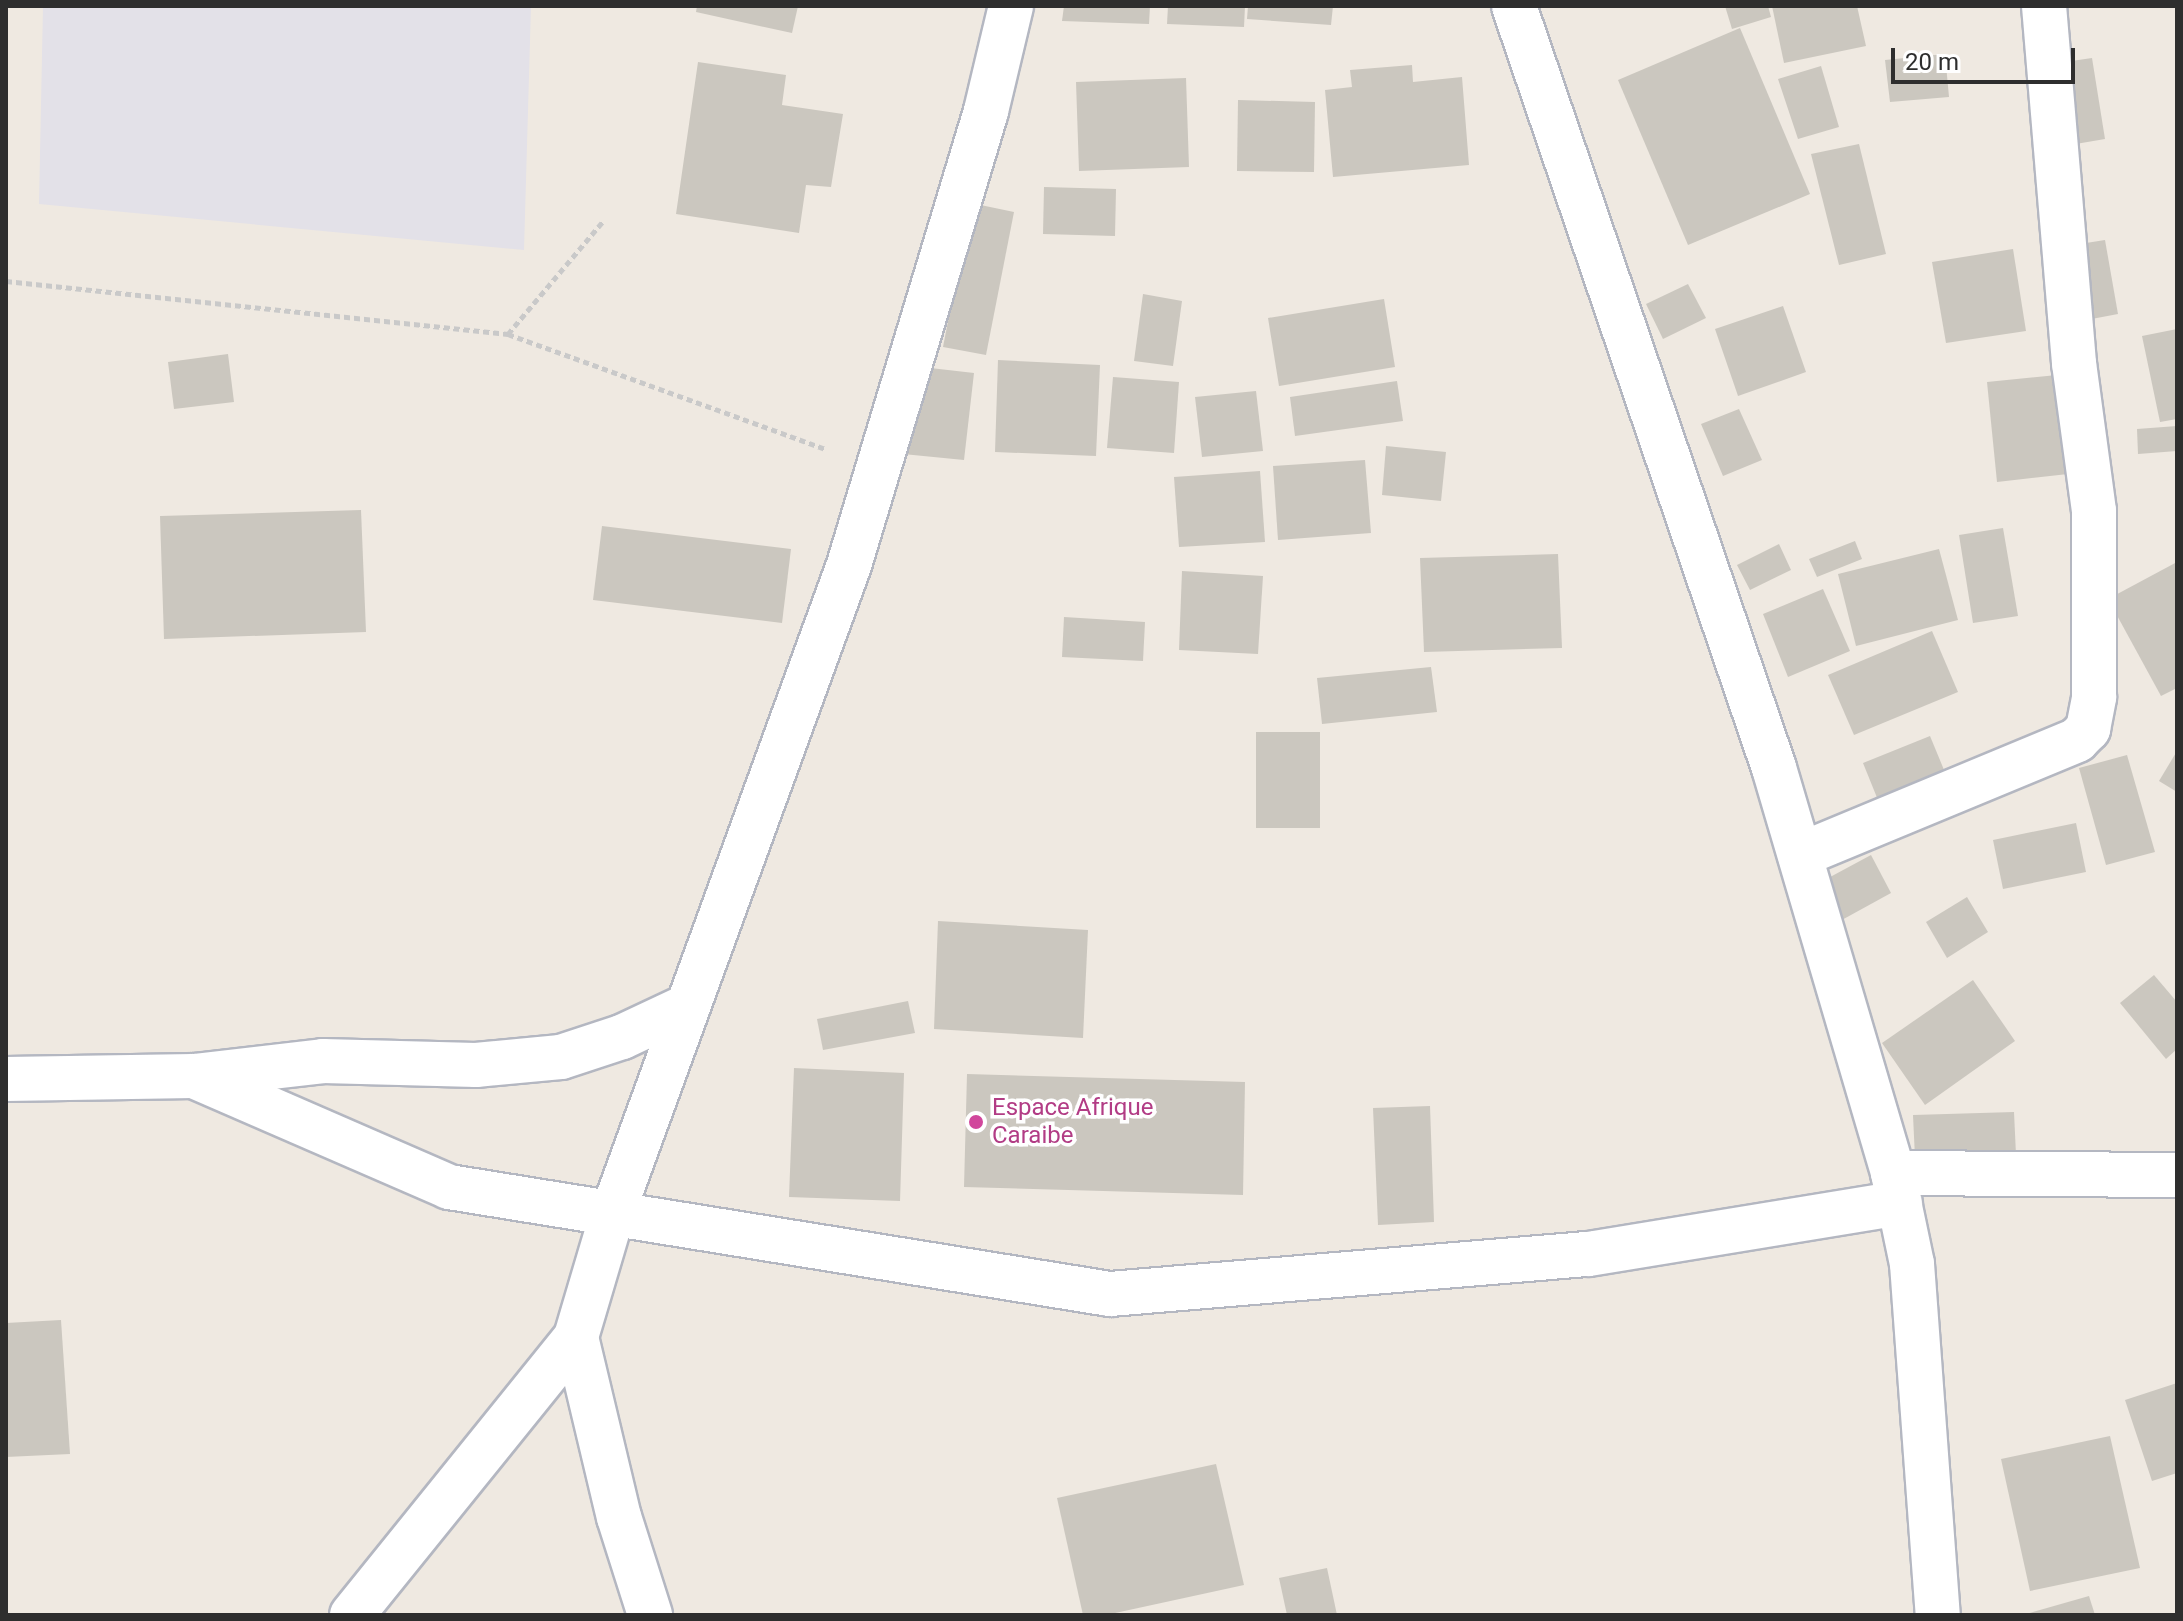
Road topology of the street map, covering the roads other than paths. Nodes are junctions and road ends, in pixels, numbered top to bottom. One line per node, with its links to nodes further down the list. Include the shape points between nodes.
1 (1011, 6): 5 (street, via 986,111 849,565)
2 (1514, 6): 4 (street)
3 (2044, 6): 4 (street, via 2046,75 2094,511 2094,697 2088,729 2077,740)
4 (1800, 855): 9 (street)
5 (688, 1006): 6 (street, via 622,1037 561,1057 476,1065 323,1061); 10 (street)
6 (194, 1076): 7 (street); 10 (street, via 449,1187)
7 (6, 1079)
8 (2177, 1175): 9 (street)
9 (1896, 1188): 10 (street, via 1589,1254 1110,1294); 14 (street, via 1912,1264)
10 (613, 1212): 11 (street)
11 (576, 1337): 12 (street); 13 (street, via 619,1517)
12 (352, 1615)
13 (650, 1615)
14 (1938, 1615)

